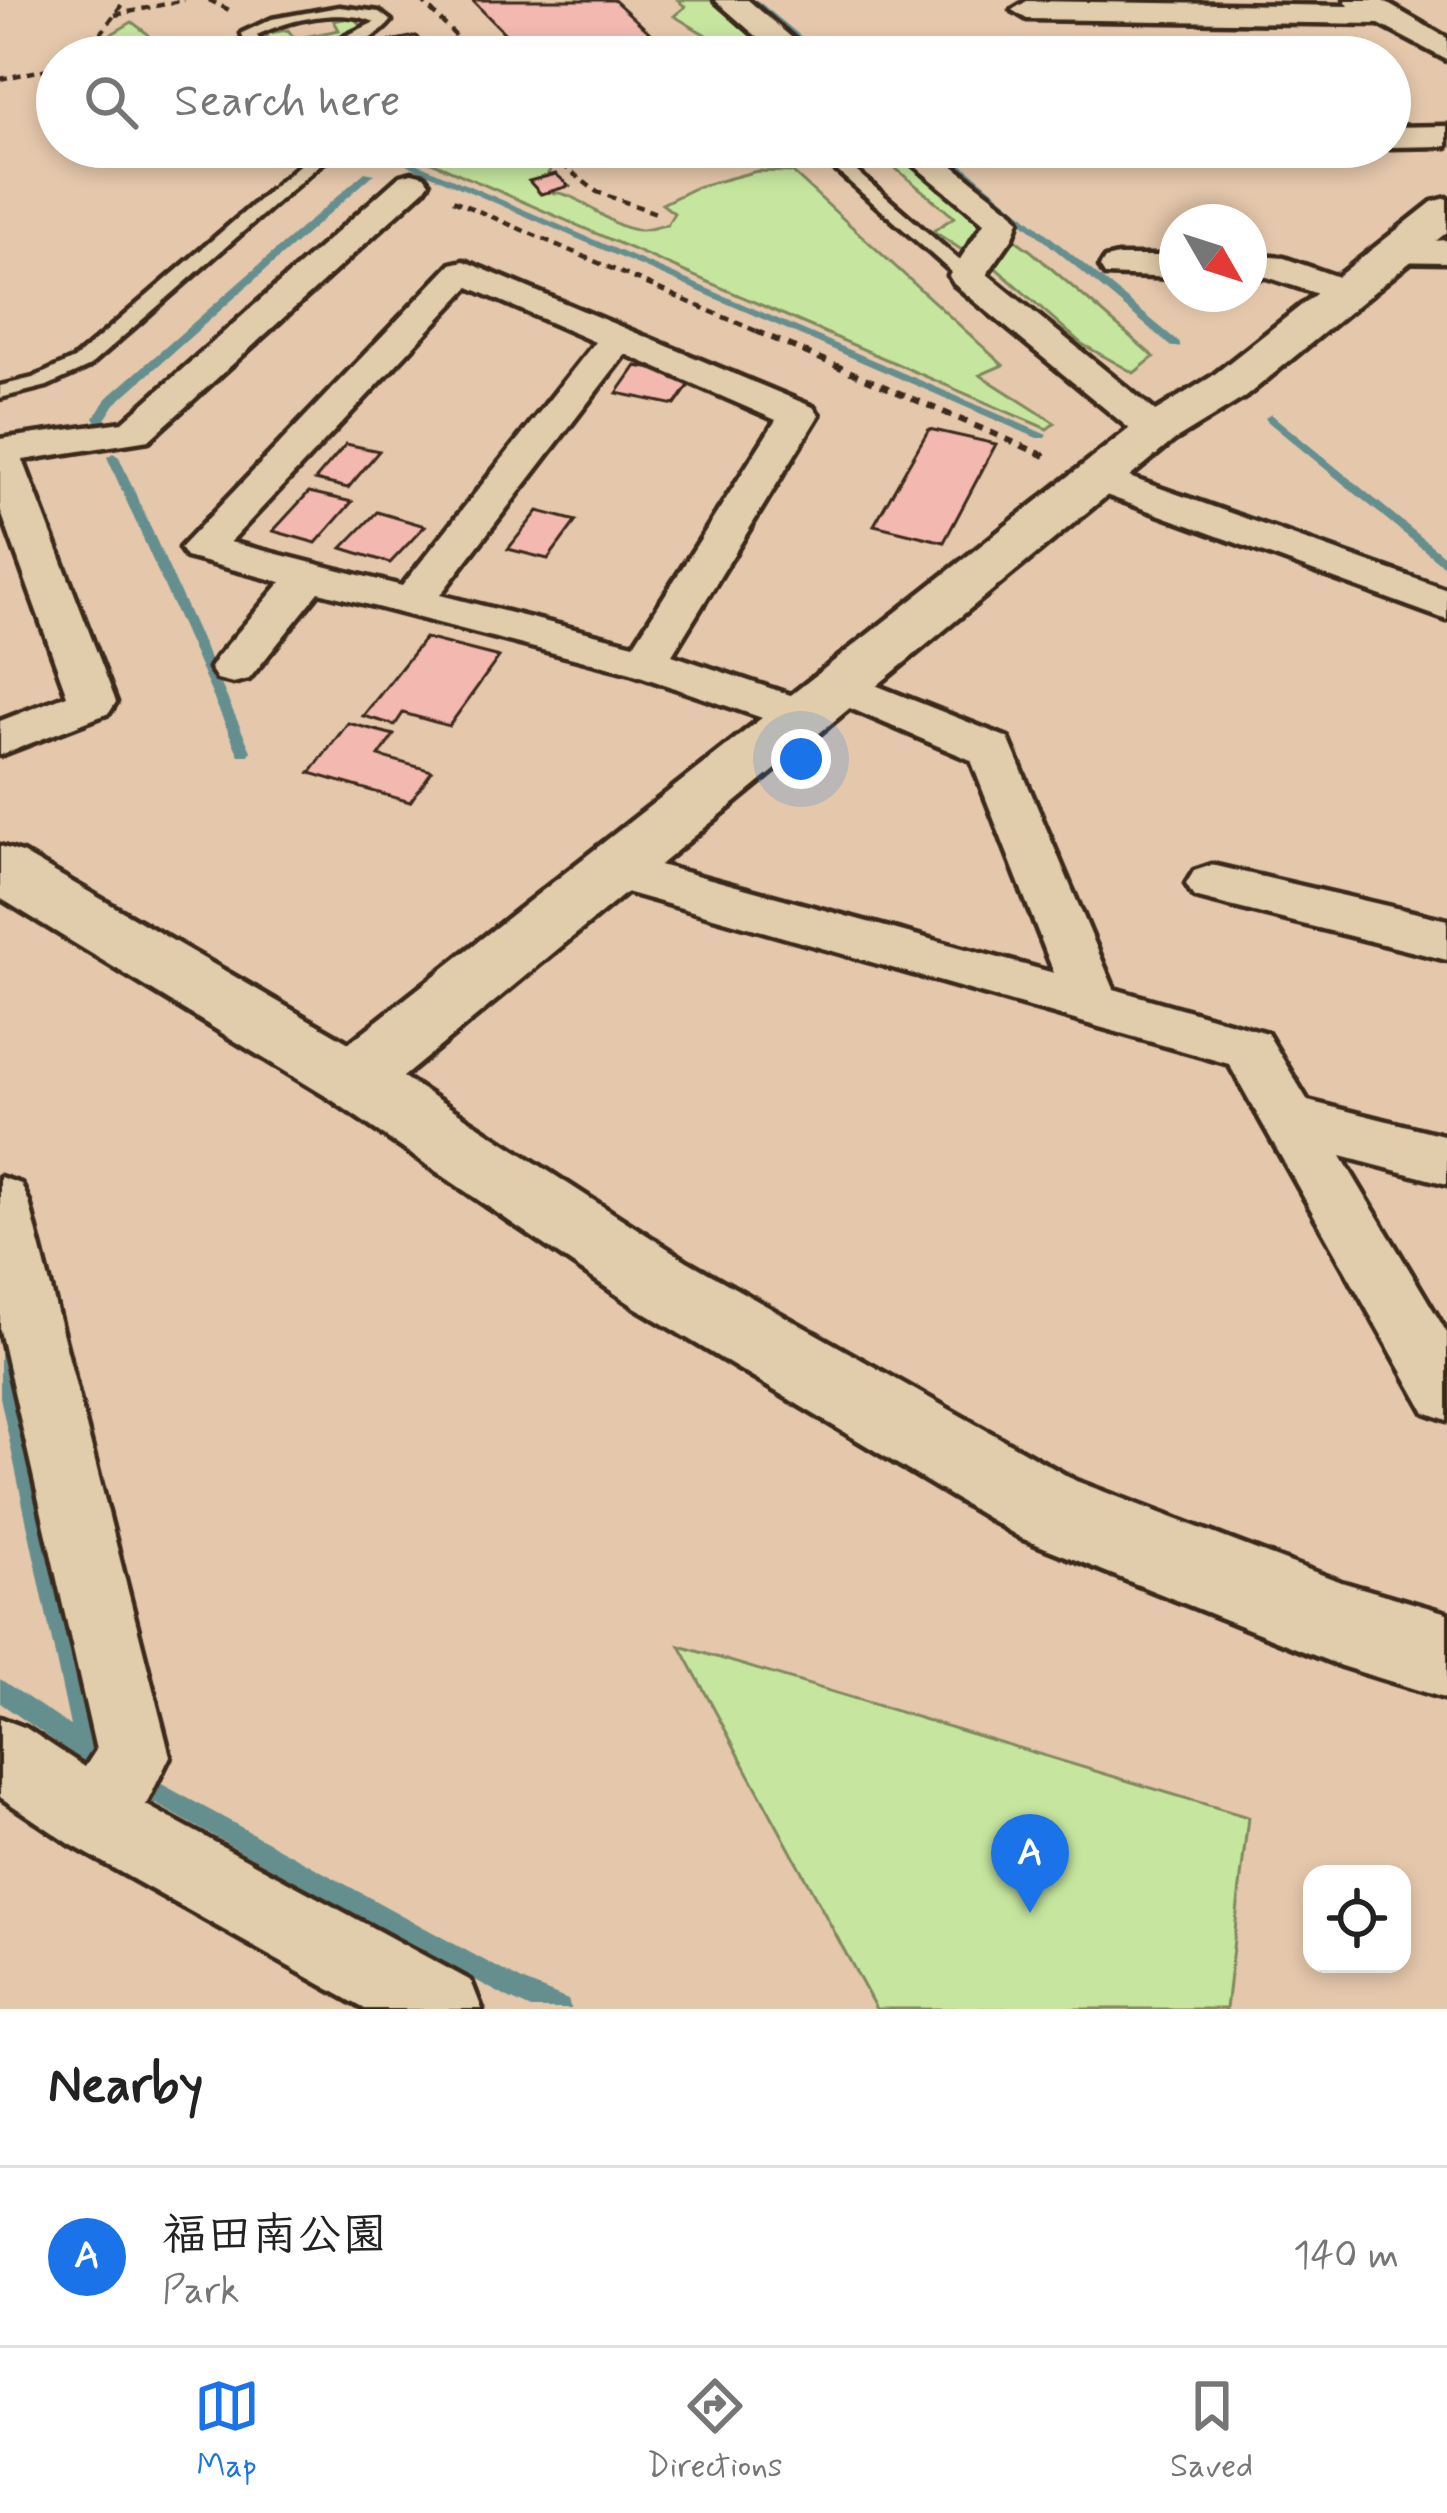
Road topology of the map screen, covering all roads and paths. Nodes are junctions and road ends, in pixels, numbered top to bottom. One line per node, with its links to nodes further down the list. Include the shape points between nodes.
1 (124, 0): 7 (path)
2 (184, 0): 7 (path)
3 (422, 0): 11 (path)
4 (730, 0): 12 (street)
5 (1373, 7): 6 (street); 13 (street)
6 (1027, 10)
7 (115, 15): 8 (path)
8 (100, 36)
9 (249, 36): 10 (lane, via 349,8 372,10 384,21)
10 (361, 36)
11 (456, 36)
12 (774, 36)
13 (1447, 50)
14 (36, 71): 15 (path)
15 (0, 79)
16 (1411, 136): 17 (street)
17 (1447, 136)
18 (305, 168): 33 (lane, via 81,363)
19 (567, 168): 24 (path, via 597,192)
20 (842, 168): 30 (lane)
21 (935, 168): 30 (street, via 1002,220)
22 (412, 183): 35 (street, via 135,432); 36 (path)
23 (1447, 211): 26 (street)
24 (656, 213)
25 (1447, 251): 26 (street)
26 (1394, 253): 31 (street)
27 (1159, 266): 29 (street)
28 (1267, 266): 31 (street)
29 (1118, 267)
30 (967, 276): 34 (street)
31 (1345, 292): 34 (street, via 1228,387)
32 (618, 338): 37 (street, via 464,272 201,548); 38 (street); 40 (street, via 811,399)
33 (0, 392)
34 (1156, 431): 36 (street)
35 (0, 452): 43 (street, via 93,702)
36 (1080, 471): 39 (street); 42 (street)
37 (309, 576): 38 (street); 41 (street)
38 (412, 602): 40 (street)
39 (1447, 606)
40 (645, 662): 42 (street)
41 (233, 668)
42 (821, 701): 45 (street); 48 (street, via 991,750)
43 (0, 739)
44 (0, 868): 49 (street)
45 (612, 870): 48 (street); 49 (street)
46 (1212, 884): 47 (street)
47 (1447, 940)
48 (1093, 1004): 50 (street, via 1248,1048)
49 (353, 1079): 54 (street, via 661,1284 1050,1510 1341,1624)
50 (1288, 1119): 51 (street); 53 (street)
51 (1447, 1160)
52 (0, 1202): 56 (street)
53 (1447, 1391)
54 (1447, 1656)
55 (0, 1754): 56 (street)
56 (113, 1790): 57 (street)
57 (442, 2009)

